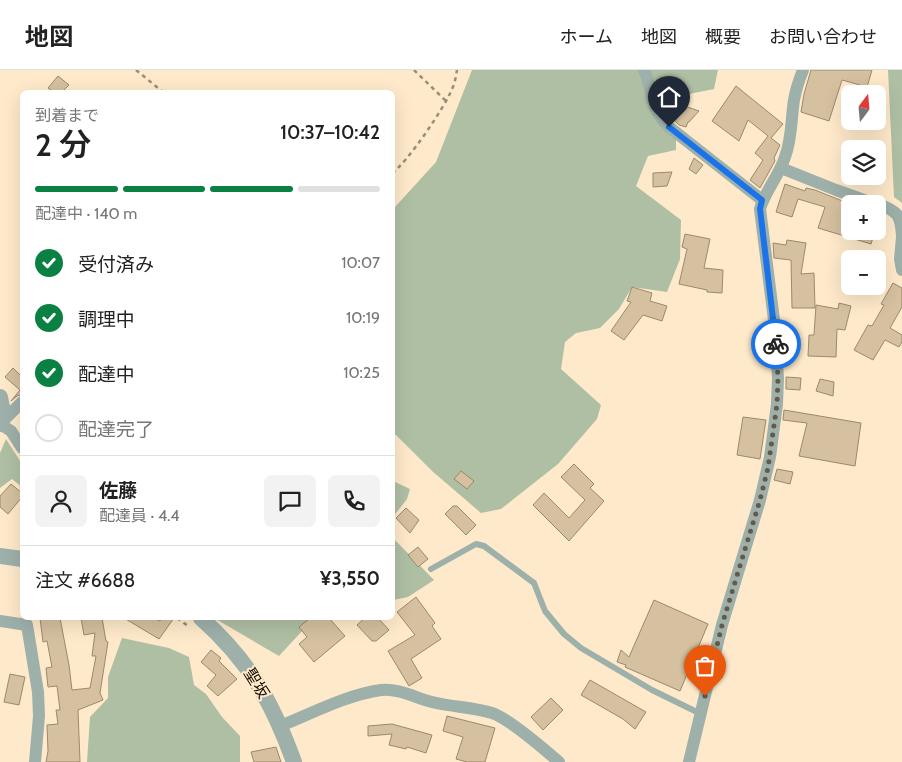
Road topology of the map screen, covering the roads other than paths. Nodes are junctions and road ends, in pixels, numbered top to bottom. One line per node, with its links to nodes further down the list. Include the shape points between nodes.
1 (644, 70): 5 (street, via 658,115)
2 (803, 70): 3 (street, via 794,99 789,144)
3 (781, 168): 4 (street); 5 (street)
4 (852, 195)
5 (762, 200): 18 (street, via 760,209 778,378 777,404 760,500 722,625)
6 (886, 208): 7 (street, via 898,215)
7 (902, 237): 8 (street)
8 (902, 270)
9 (0, 397): 11 (street)
10 (20, 404): 11 (street)
11 (0, 424): 12 (street, via 11,431)
12 (20, 445)
13 (0, 556): 14 (street)
14 (20, 559)
15 (431, 569): 18 (lane, via 476,544 484,546 534,583 545,611 581,648 652,690)
16 (203, 620): 19 (street, 聖坂, via 240,657 258,682)
17 (0, 621): 20 (street, via 27,625 38,692)
18 (701, 714): 23 (street)
19 (280, 726): 21 (street, 聖坂); 22 (street, via 362,694 384,690 493,713 508,721)
20 (35, 762)
21 (294, 762)
22 (559, 762)
23 (689, 762)

